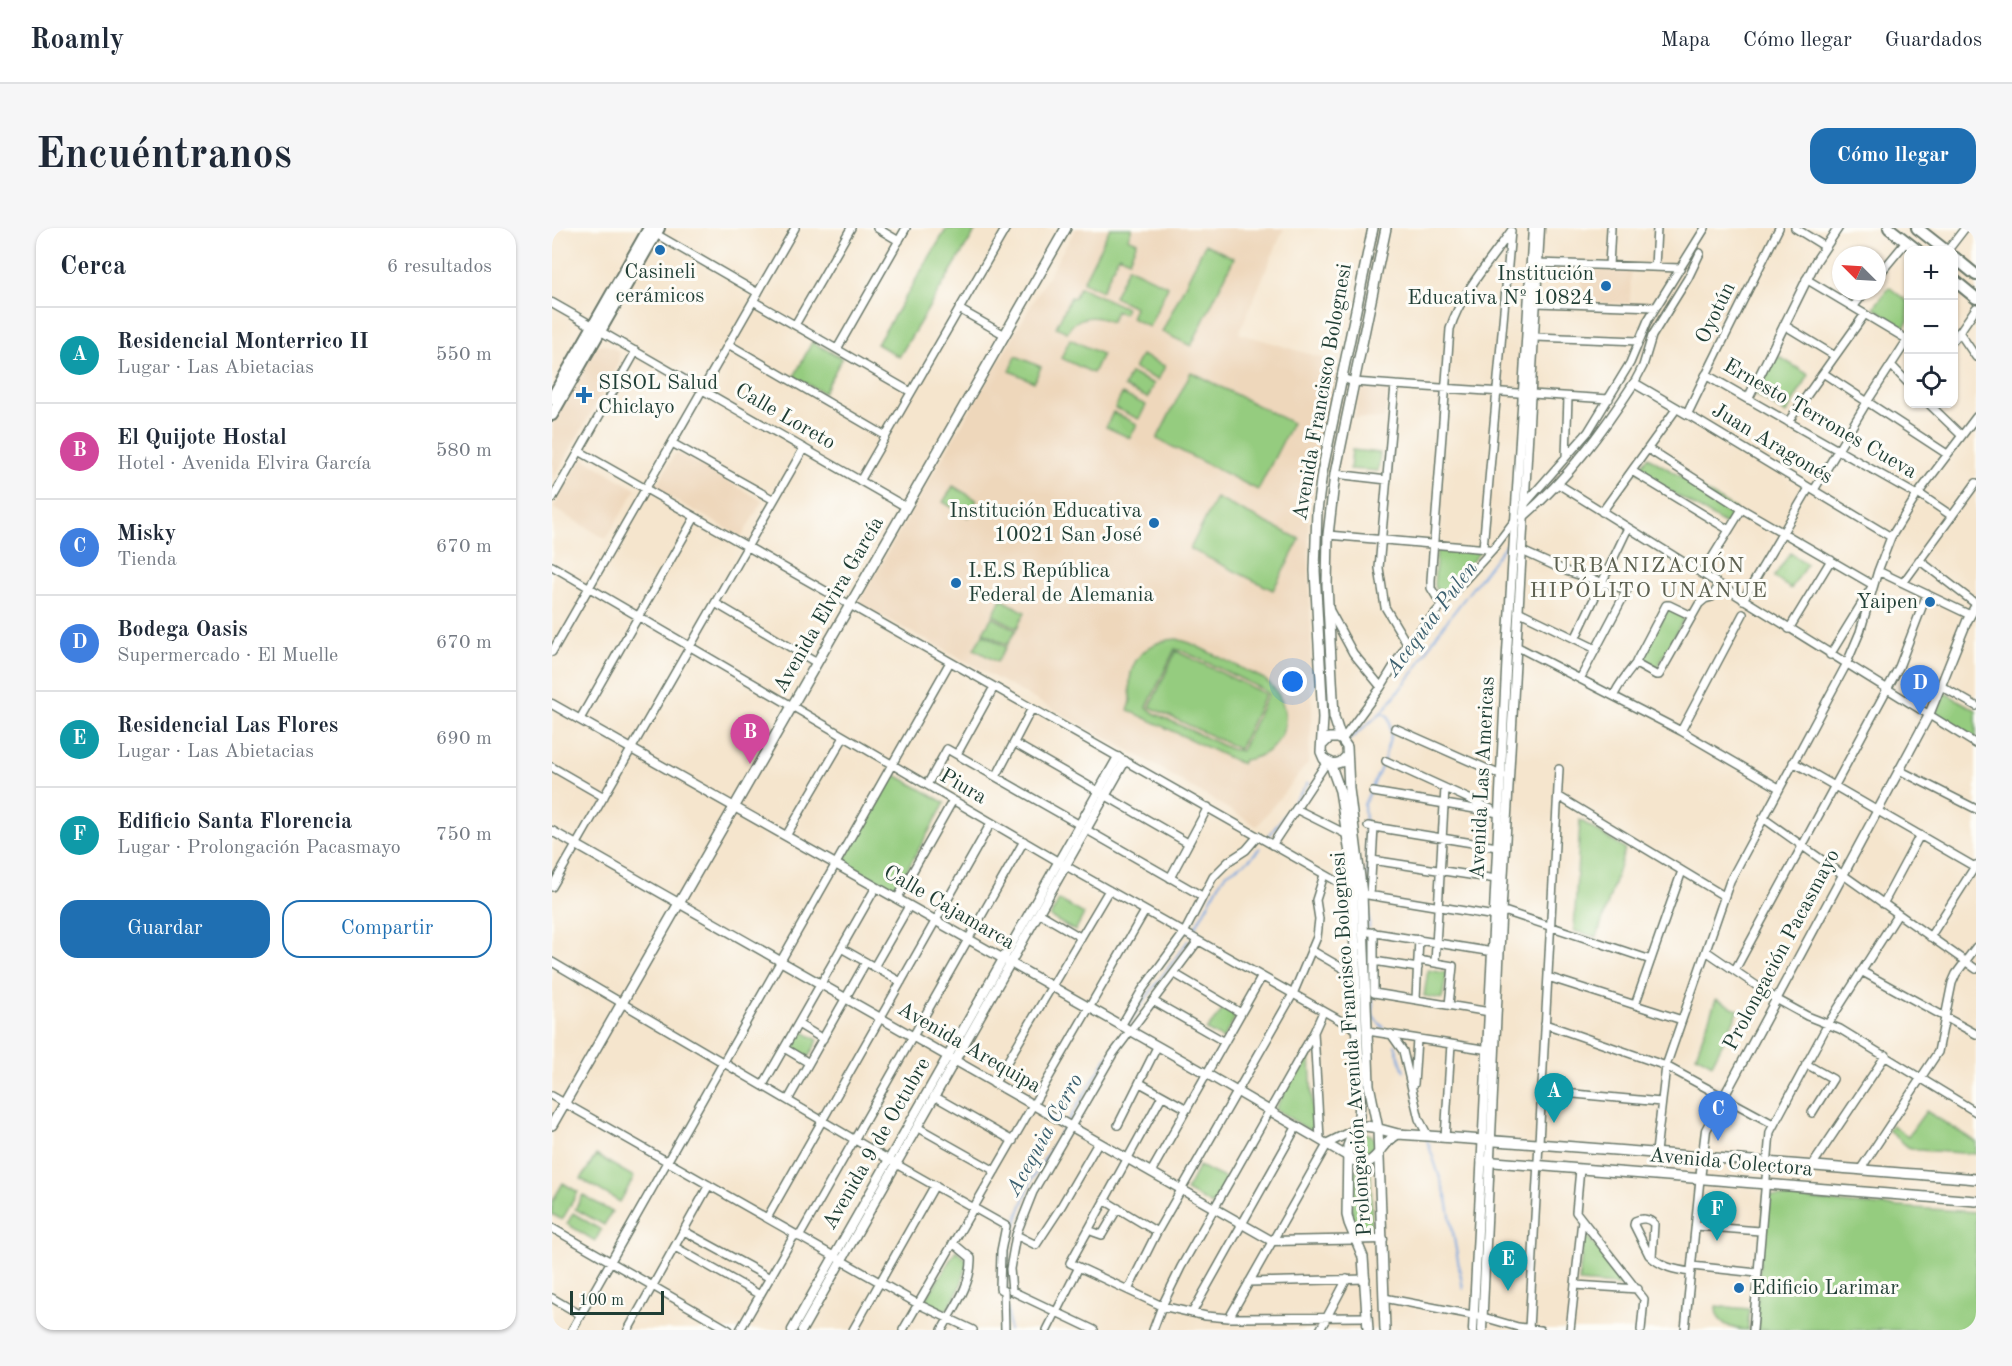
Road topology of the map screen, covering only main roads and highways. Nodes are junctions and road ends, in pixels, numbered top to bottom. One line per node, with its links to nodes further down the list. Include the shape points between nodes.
1 (1066, 228): 22 (main road, Avenida Elvira García)
2 (1373, 228): 17 (main road, Avenida Francisco Bolognesi, via 1322,473 1315,536)
3 (1386, 228): 16 (main road, Avenida Francisco Bolognesi, via 1335,474 1328,535 1334,717)
4 (1889, 228): 7 (main road)
5 (1917, 228): 8 (main road)
6 (652, 229): 13 (main road)
7 (1912, 246)
8 (1941, 246)
9 (1958, 265): 10 (main road)
10 (1976, 275)
11 (1958, 284): 12 (main road)
12 (1976, 298)
13 (596, 329): 14 (main road); 15 (main road)
14 (552, 398)
15 (552, 415)
16 (1342, 740): 17 (main road, via 1329,738); 18 (main road)
17 (1323, 744): 19 (main road, via 1321,752)
18 (1347, 756): 19 (main road, via 1338,764); 20 (main road, Prolongación Avenida Francisco Bolognesi)
19 (1328, 763): 20 (main road, Prolongación Avenida Francisco Bolognesi, via 1338,783)
20 (1362, 893): 21 (main road, Prolongación Avenida Francisco Bolognesi, via 1369,932); 21 (main road, Prolongación Avenida Francisco Bolognesi, via 1356,976)
21 (1364, 1031): 23 (main road, Prolongación Avenida Francisco Bolognesi); 24 (main road, Prolongación Avenida Francisco Bolognesi, via 1360,1103)
22 (552, 1125)
23 (1378, 1129): 24 (main road, via 1366,1126); 25 (main road, Avenida Colectora); 26 (main road, Prolongación Avenida Francisco Bolognesi)
24 (1354, 1130): 27 (main road, Prolongación Avenida Francisco Bolognesi)
25 (1398, 1134): 26 (main road, via 1386,1142); 29 (main road, Avenida Colectora)
26 (1379, 1154): 27 (main road, Calle Cajamarca, via 1366,1163); 32 (main road, Prolongación Avenida Francisco Bolognesi)
27 (1347, 1156): 31 (main road, Prolongación Avenida Francisco Bolognesi, via 1347,1215 1363,1257)
28 (1486, 1161): 30 (main road, Avenida Colectora)
29 (1976, 1179)
30 (1976, 1201)
31 (1368, 1330)
32 (1385, 1330)

